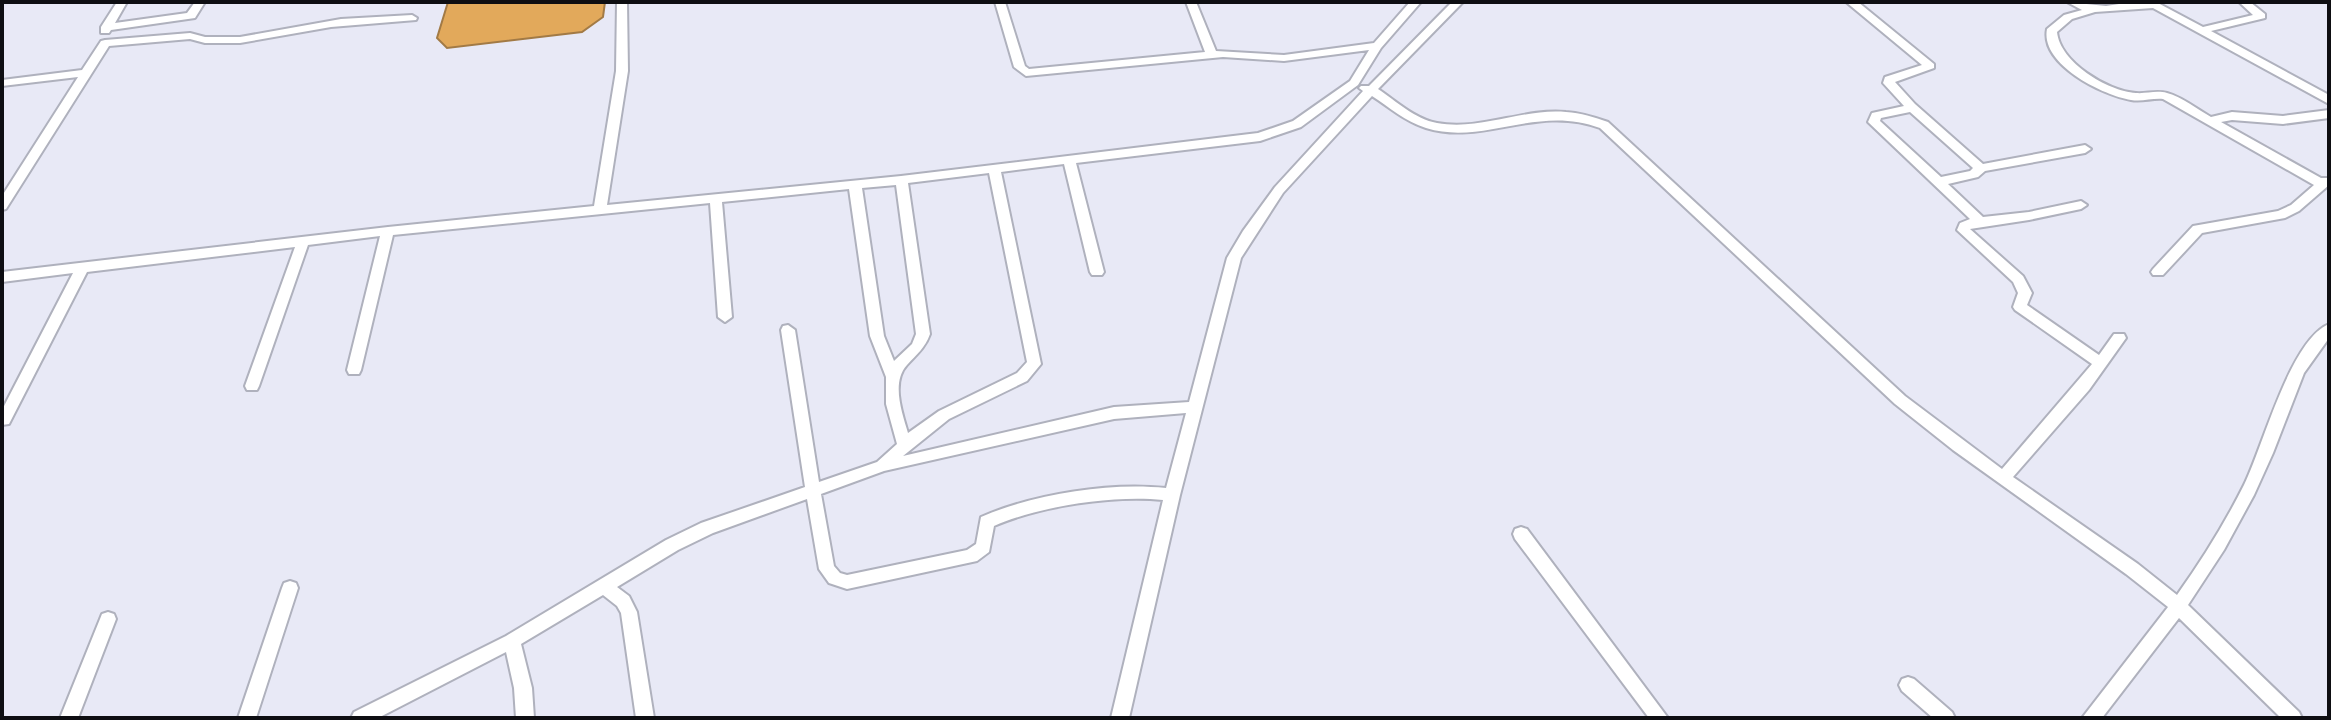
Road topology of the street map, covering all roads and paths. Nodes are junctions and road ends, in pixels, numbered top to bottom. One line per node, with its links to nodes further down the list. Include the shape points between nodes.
1 (122, 2): 13 (street)
2 (200, 2): 13 (street, via 191,16)
3 (622, 2): 37 (street, via 622,71)
4 (1000, 2): 17 (street, via 1026,73)
5 (1191, 2): 17 (street)
6 (1416, 2): 16 (street)
7 (1458, 2): 21 (street)
8 (1851, 2): 23 (street, via 1928,63 1928,68 1888,81)
9 (2072, 2): 11 (street)
10 (2244, 2): 14 (street, via 2261,16)
11 (2092, 10): 14 (street, via 2148,3); 25 (street, via 2068,17 2051,31 2052,44 2069,64 2102,86 2133,97 2159,94)
12 (412, 18): 15 (street, via 223,41 190,36)
13 (106, 27): 15 (street)
14 (2204, 30): 22 (street)
15 (105, 43): 18 (street)
16 (1377, 46): 17 (street, via 1284,58); 20 (street)
17 (1212, 55)
18 (84, 73): 19 (street); 36 (street)
19 (2, 83)
20 (1354, 83): 21 (street); 27 (street, via 1297,124 1273,134)
21 (1371, 90): 53 (street, via 1280,188 1248,231 1234,258); 57 (street, via 1442,128 1572,115 1604,125 1881,384)
22 (2329, 100)
23 (1910, 106): 29 (street); 32 (street, via 1872,119)
24 (2329, 114): 25 (street)
25 (2212, 120): 31 (street)
26 (2085, 149): 29 (street)
27 (1069, 159): 28 (street); 42 (street)
28 (994, 168): 30 (street); 55 (street, via 1034,364 1013,383 944,415)
29 (1981, 168): 32 (street)
30 (901, 180): 33 (street); 51 (street, via 923,334)
31 (2325, 181): 43 (street, via 2281,215 2198,229)
32 (1938, 182): 38 (street)
33 (855, 185): 34 (street); 51 (street, via 877,336)
34 (716, 199): 37 (street); 45 (street)
35 (2081, 205): 38 (street)
36 (2, 206)
37 (600, 210): 39 (street)
38 (1980, 221): 49 (street, via 1963,230 2018,279 2025,293 2020,307)
39 (388, 231): 40 (street); 50 (street)
40 (303, 242): 41 (street); 52 (street)
41 (82, 268): 44 (street); 54 (street)
42 (1097, 272)
43 (2158, 272)
44 (2, 277)
45 (725, 317)
46 (2329, 329): 63 (street, via 2292,377 2265,456)
47 (788, 330): 58 (street)
48 (2119, 338): 49 (street)
49 (2101, 363): 57 (street)
50 (354, 370)
51 (892, 375): 55 (street)
52 (252, 386)
53 (1195, 407): 56 (street, via 1114,413); 59 (street)
54 (4, 420)
55 (905, 447): 56 (street)
56 (882, 466): 58 (street)
57 (2003, 478): 63 (street)
58 (812, 492): 59 (street, via 827,569 838,582 971,556 983,547 987,522 1011,513 1120,492); 61 (street, via 707,528)
59 (1172, 495): 72 (street)
60 (1521, 534): 73 (street)
61 (605, 587): 65 (street); 71 (street, via 629,612)
62 (290, 588): 68 (street)
63 (2178, 606): 75 (street); 76 (street)
64 (108, 619): 67 (street)
65 (512, 641): 69 (street); 70 (street)
66 (1908, 685): 74 (street)
67 (69, 718)
68 (247, 718)
69 (360, 718)
70 (525, 718)
71 (645, 718)
72 (1120, 718)
73 (1659, 718)
74 (1946, 718)
75 (2091, 718)
76 (2293, 718)

